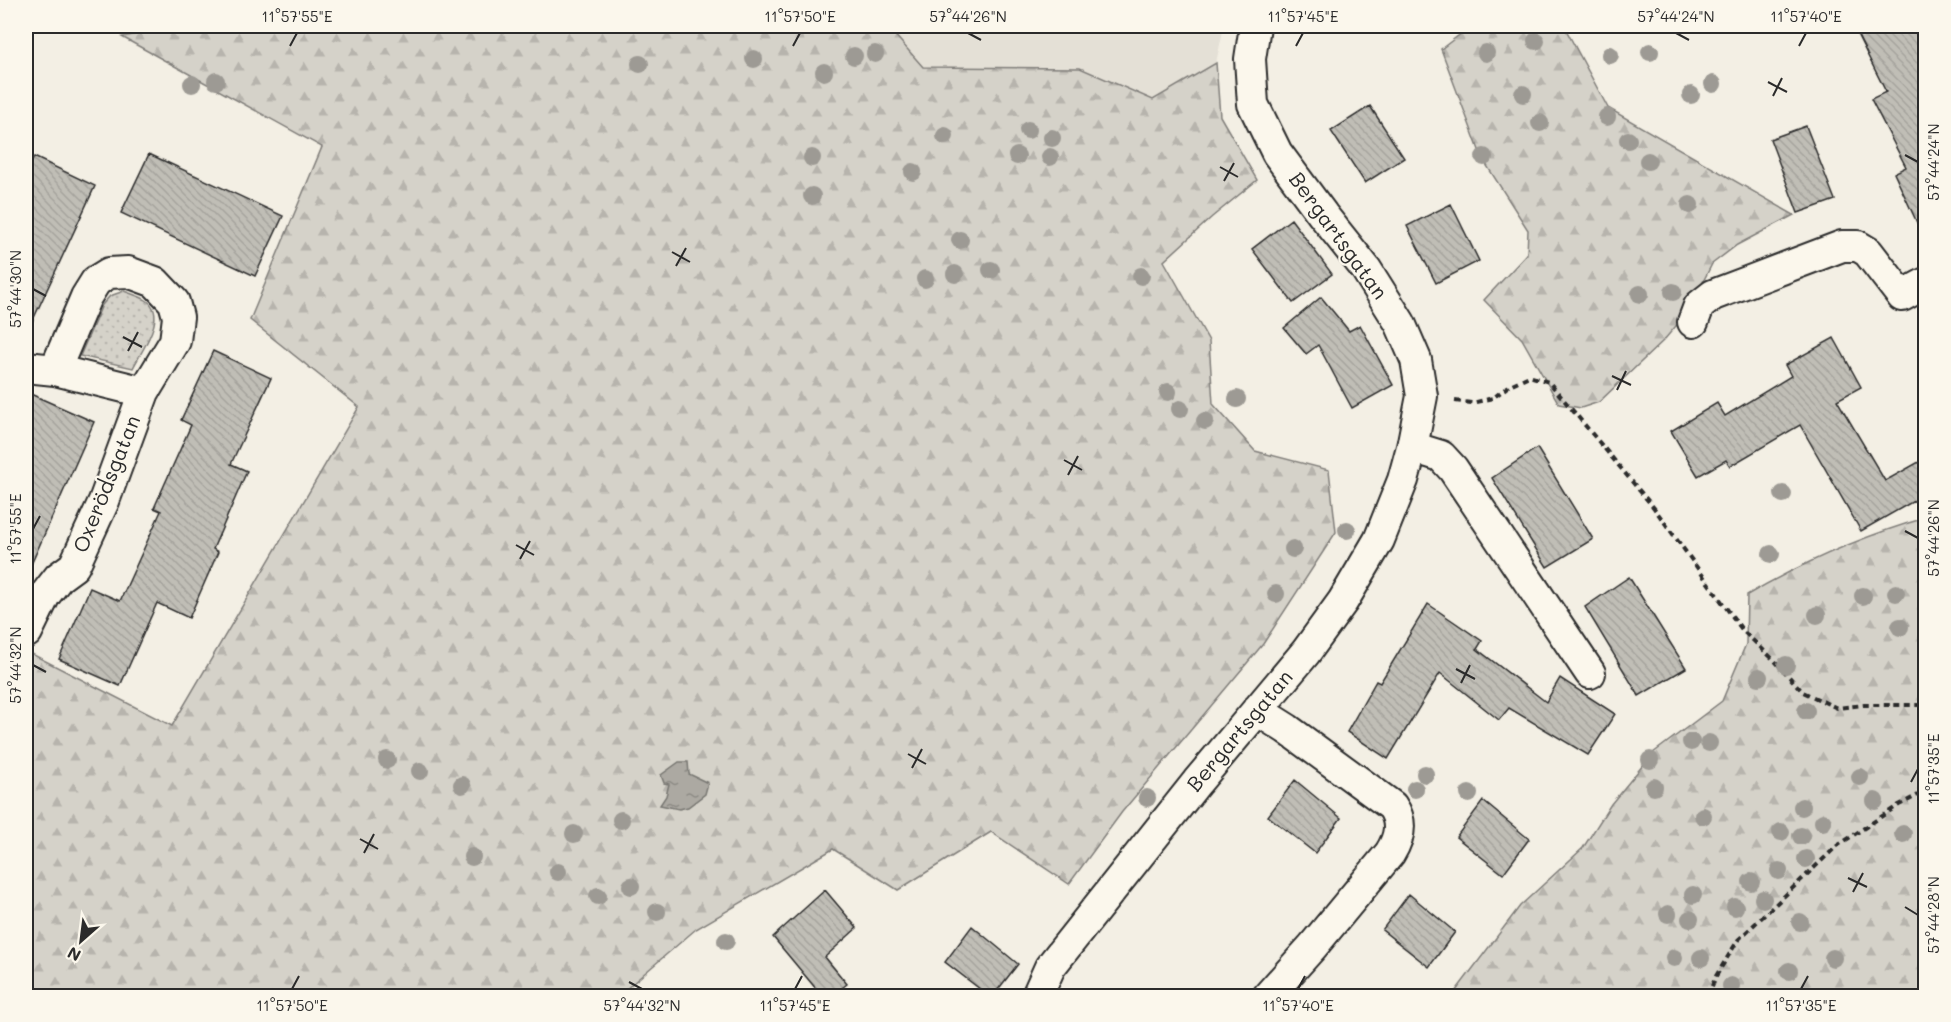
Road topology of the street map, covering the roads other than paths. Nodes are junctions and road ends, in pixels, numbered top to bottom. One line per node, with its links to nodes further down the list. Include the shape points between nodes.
1 (1255, 26): 7 (street, Bergartsgatan, via 1250,59 1253,104 1277,153 1378,287 1416,360 1422,396)
2 (1926, 283): 3 (street, via 1902,296 1868,252 1858,246 1842,246 1713,295 1699,306)
3 (1693, 322)
4 (26, 368): 5 (street, Oxerödsgatan)
5 (55, 370): 6 (street, Oxerödsgatan); 6 (street, Oxerödsgatan, via 96,281 109,273 128,272 155,282 174,302 178,317 175,340)
6 (144, 392): 8 (street, Oxerödsgatan, via 104,501 74,566 45,595)
7 (1412, 447): 9 (street, via 1441,456 1453,469); 10 (street, Bergartsgatan, via 1379,540 1343,601)
8 (27, 632)
9 (1590, 673)
10 (1257, 710): 11 (street, Bergartsgatan, via 1050,967); 12 (street, via 1392,806 1400,821 1389,853)
11 (1037, 996)
12 (1268, 996)

